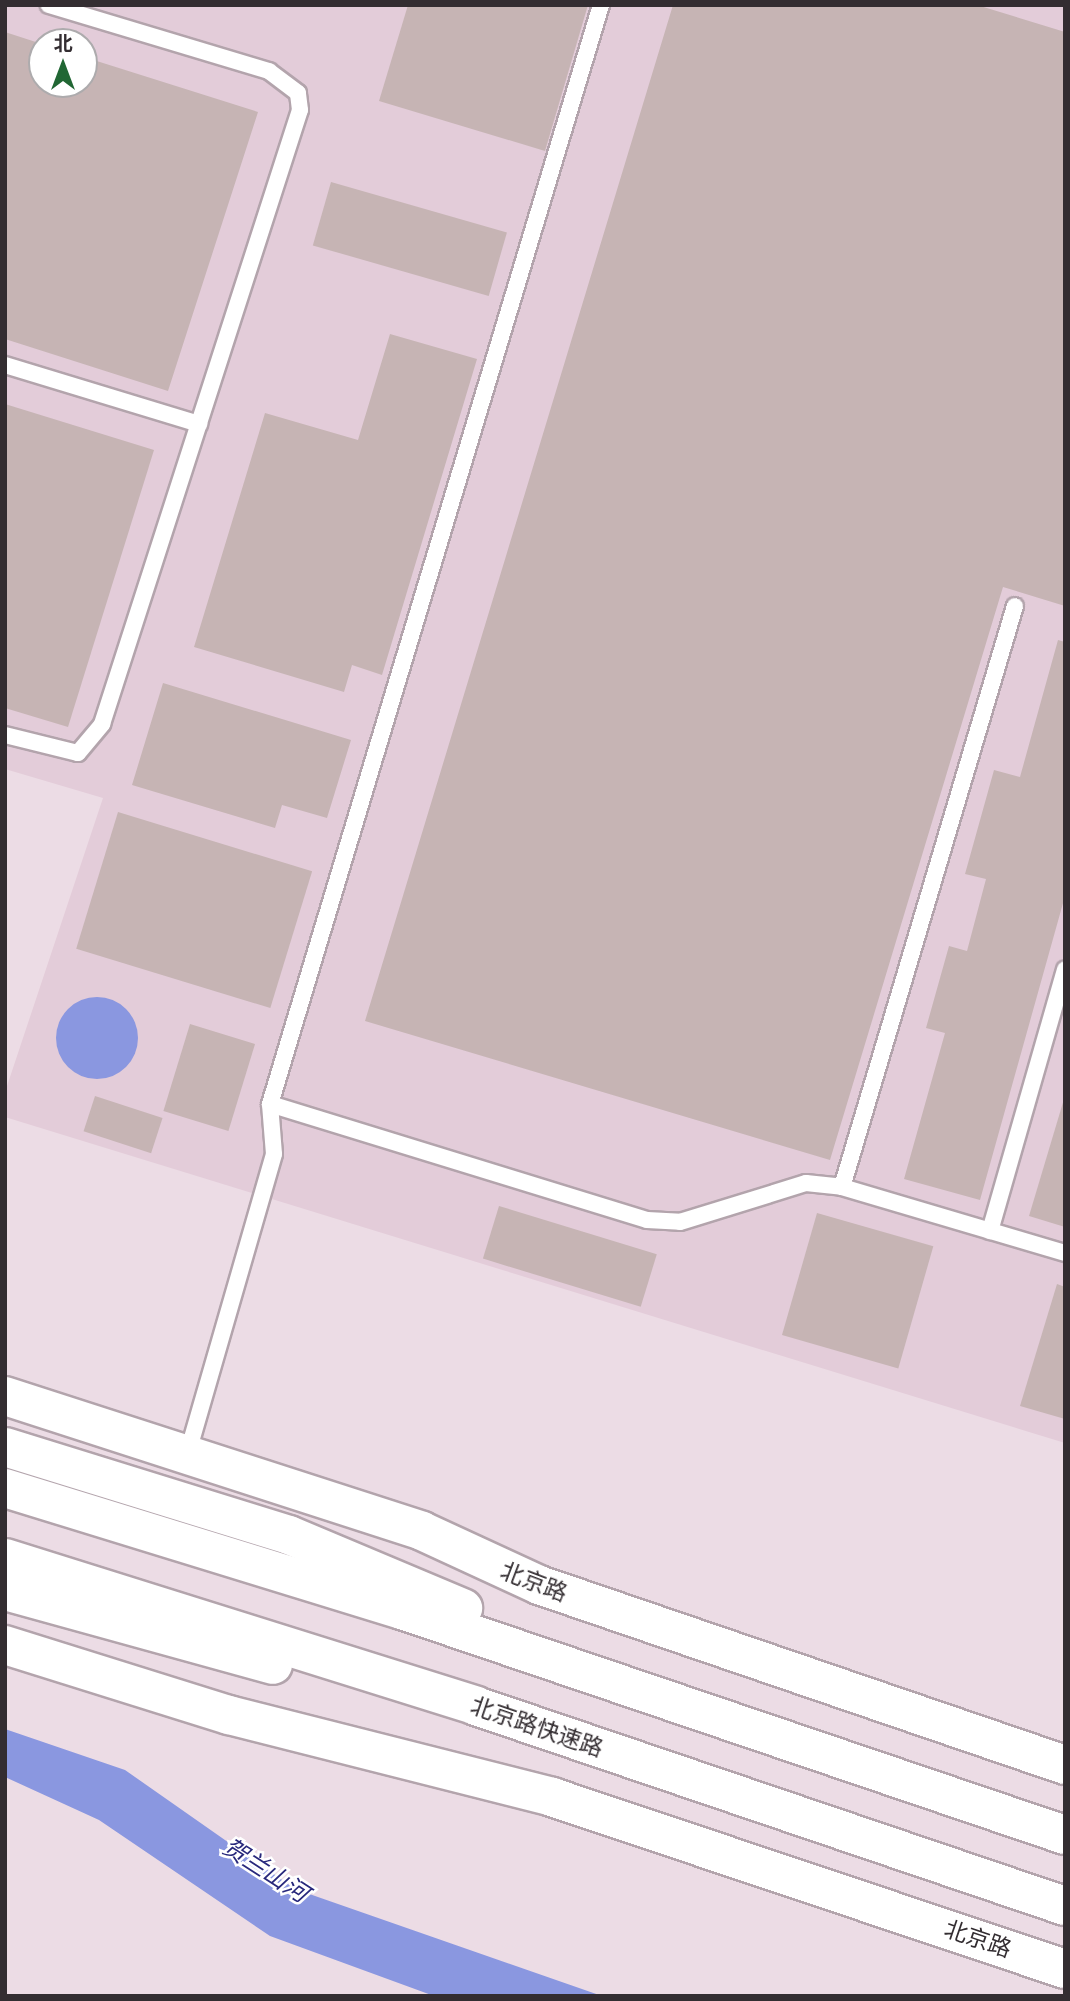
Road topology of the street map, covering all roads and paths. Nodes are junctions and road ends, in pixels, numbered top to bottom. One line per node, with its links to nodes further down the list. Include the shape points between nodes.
1 (48, 5): 4 (lane, via 268,71 298,93 300,110)
2 (601, 5): 8 (lane)
3 (5, 365): 4 (lane)
4 (199, 424): 6 (lane, via 92,742 78,753 60,752)
5 (1014, 606): 9 (lane)
6 (5, 735)
7 (1065, 970): 10 (lane)
8 (270, 1104): 9 (lane, via 647,1220 680,1222 806,1183); 14 (lane, via 274,1154)
9 (842, 1186): 10 (lane)
10 (990, 1231): 11 (lane)
11 (1065, 1253)
12 (5, 1396): 14 (main road, 北京路)
13 (5, 1447): 19 (main road, via 289,1535)
14 (188, 1452): 21 (main road, 北京路, via 422,1531 594,1605)
15 (5, 1488): 19 (main road, via 402,1610)
16 (5, 1558): 20 (main road, 北京路快速路)
17 (5, 1591): 20 (main road, via 209,1652)
18 (5, 1645): 24 (main road, 北京路, via 263,1724 552,1797)
19 (661, 1701): 22 (main road)
20 (476, 1706): 23 (main road, 北京路快速路)
21 (1065, 1765)
22 (1065, 1835)
23 (1065, 1906)
24 (1065, 1969)

